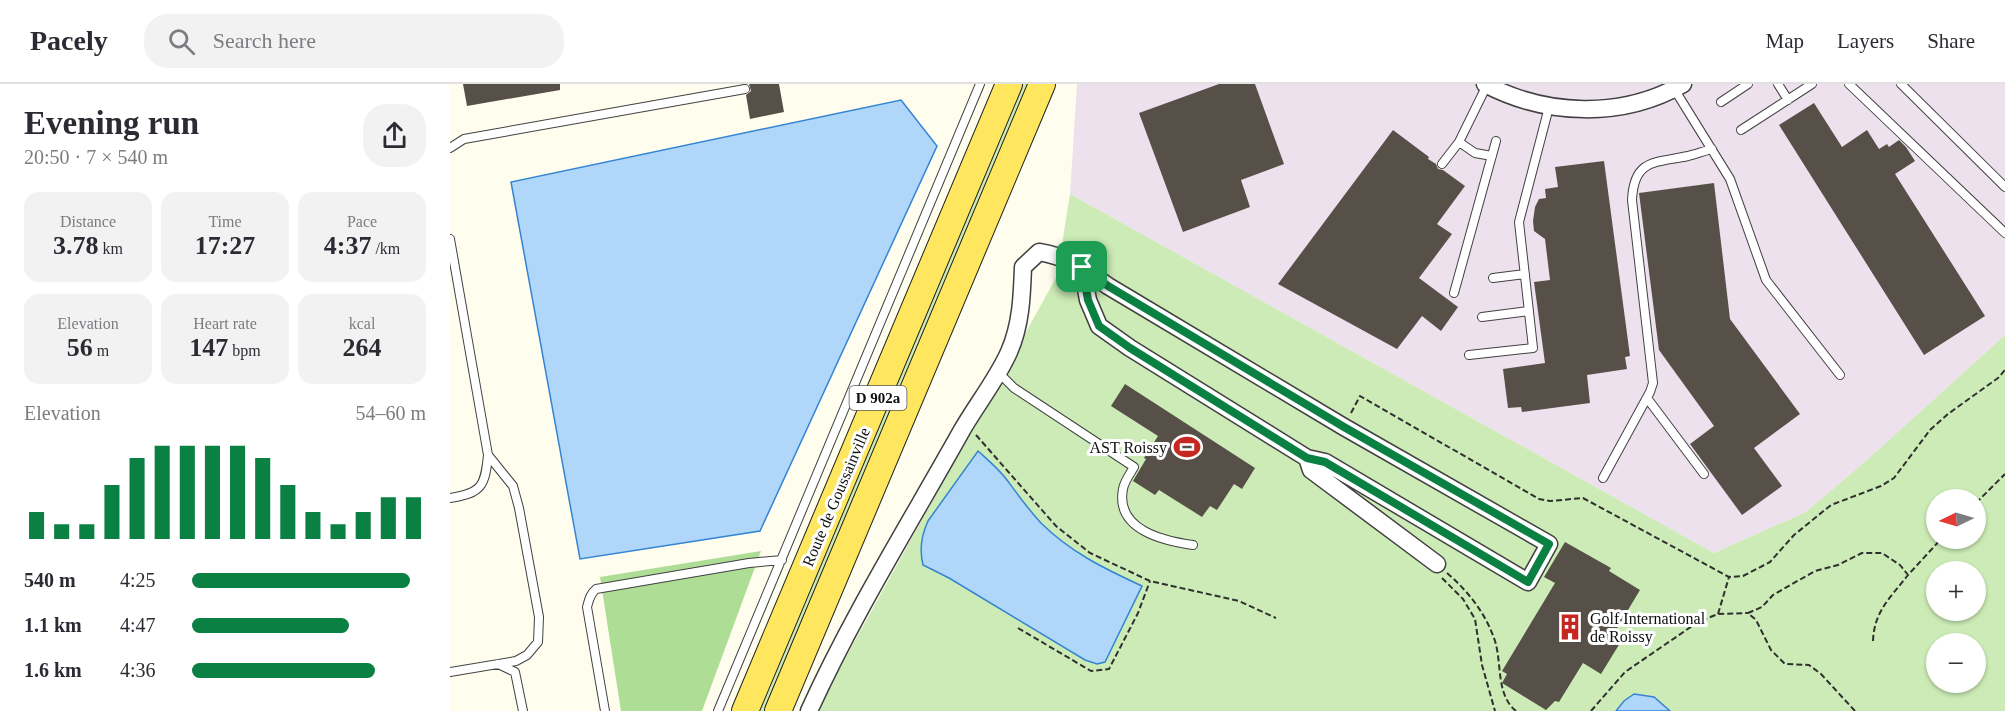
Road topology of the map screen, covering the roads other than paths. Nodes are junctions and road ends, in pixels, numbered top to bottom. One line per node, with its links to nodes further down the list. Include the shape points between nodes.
1 (980, 84): 41 (lane)
2 (1009, 84): 48 (main road, Route de Goussainville / D 902a)
3 (1042, 84): 49 (main road, Route de Goussainville / D 902a)
4 (1748, 84): 13 (lane)
5 (1778, 84): 12 (lane)
6 (1812, 84): 12 (lane)
7 (1849, 84): 23 (lane)
8 (1901, 84): 22 (lane)
9 (1486, 85): 14 (street); 17 (lane)
10 (1676, 86): 14 (street, via 1629,105 1591,110); 19 (lane)
11 (745, 89): 18 (lane, via 464,139)
12 (1788, 100): 15 (lane)
13 (1721, 102)
14 (1549, 107): 26 (lane, via 1519,222)
15 (1740, 130)
16 (1496, 141): 20 (lane)
17 (1459, 142): 20 (lane, via 1475,153); 21 (lane)
18 (450, 148)
19 (1712, 149): 33 (lane, via 1730,179 1766,280); 34 (lane, via 1646,165 1632,186 1653,383)
20 (1492, 156): 28 (lane)
21 (1442, 164)
22 (2005, 187)
23 (2005, 233)
24 (450, 239): 35 (lane)
25 (1082, 267): 32 (street, via 1056,254 1039,252 1023,267 1021,312); 36 (street, via 1088,300 1099,326); 36 (street, via 1344,427 1549,544 1528,582 1325,462)
26 (1525, 274): 27 (lane); 29 (lane)
27 (1493, 278)
28 (1454, 294)
29 (1529, 311): 30 (lane); 31 (lane, via 1533,348)
30 (1482, 316)
31 (1469, 355)
32 (998, 372): 40 (lane, via 1014,388 1134,467 1123,489 1124,508 1130,519 1145,532 1169,542); 50 (street, via 965,424)
33 (1840, 375)
34 (1647, 398): 37 (lane); 38 (lane)
35 (488, 455): 39 (lane, via 486,477 479,487); 43 (lane, via 513,486 539,617 538,642 527,655)
36 (1307, 458): 42 (street, via 1311,470)
37 (1704, 474)
38 (1603, 478)
39 (450, 498)
40 (1193, 545)
41 (782, 560): 46 (lane, via 593,591 587,607); 47 (lane)
42 (1439, 571)
43 (498, 664): 44 (lane); 45 (lane, via 515,672)
44 (450, 672)
45 (524, 711)
46 (605, 711)
47 (718, 711)
48 (745, 711)
49 (778, 711)
50 (808, 711)

